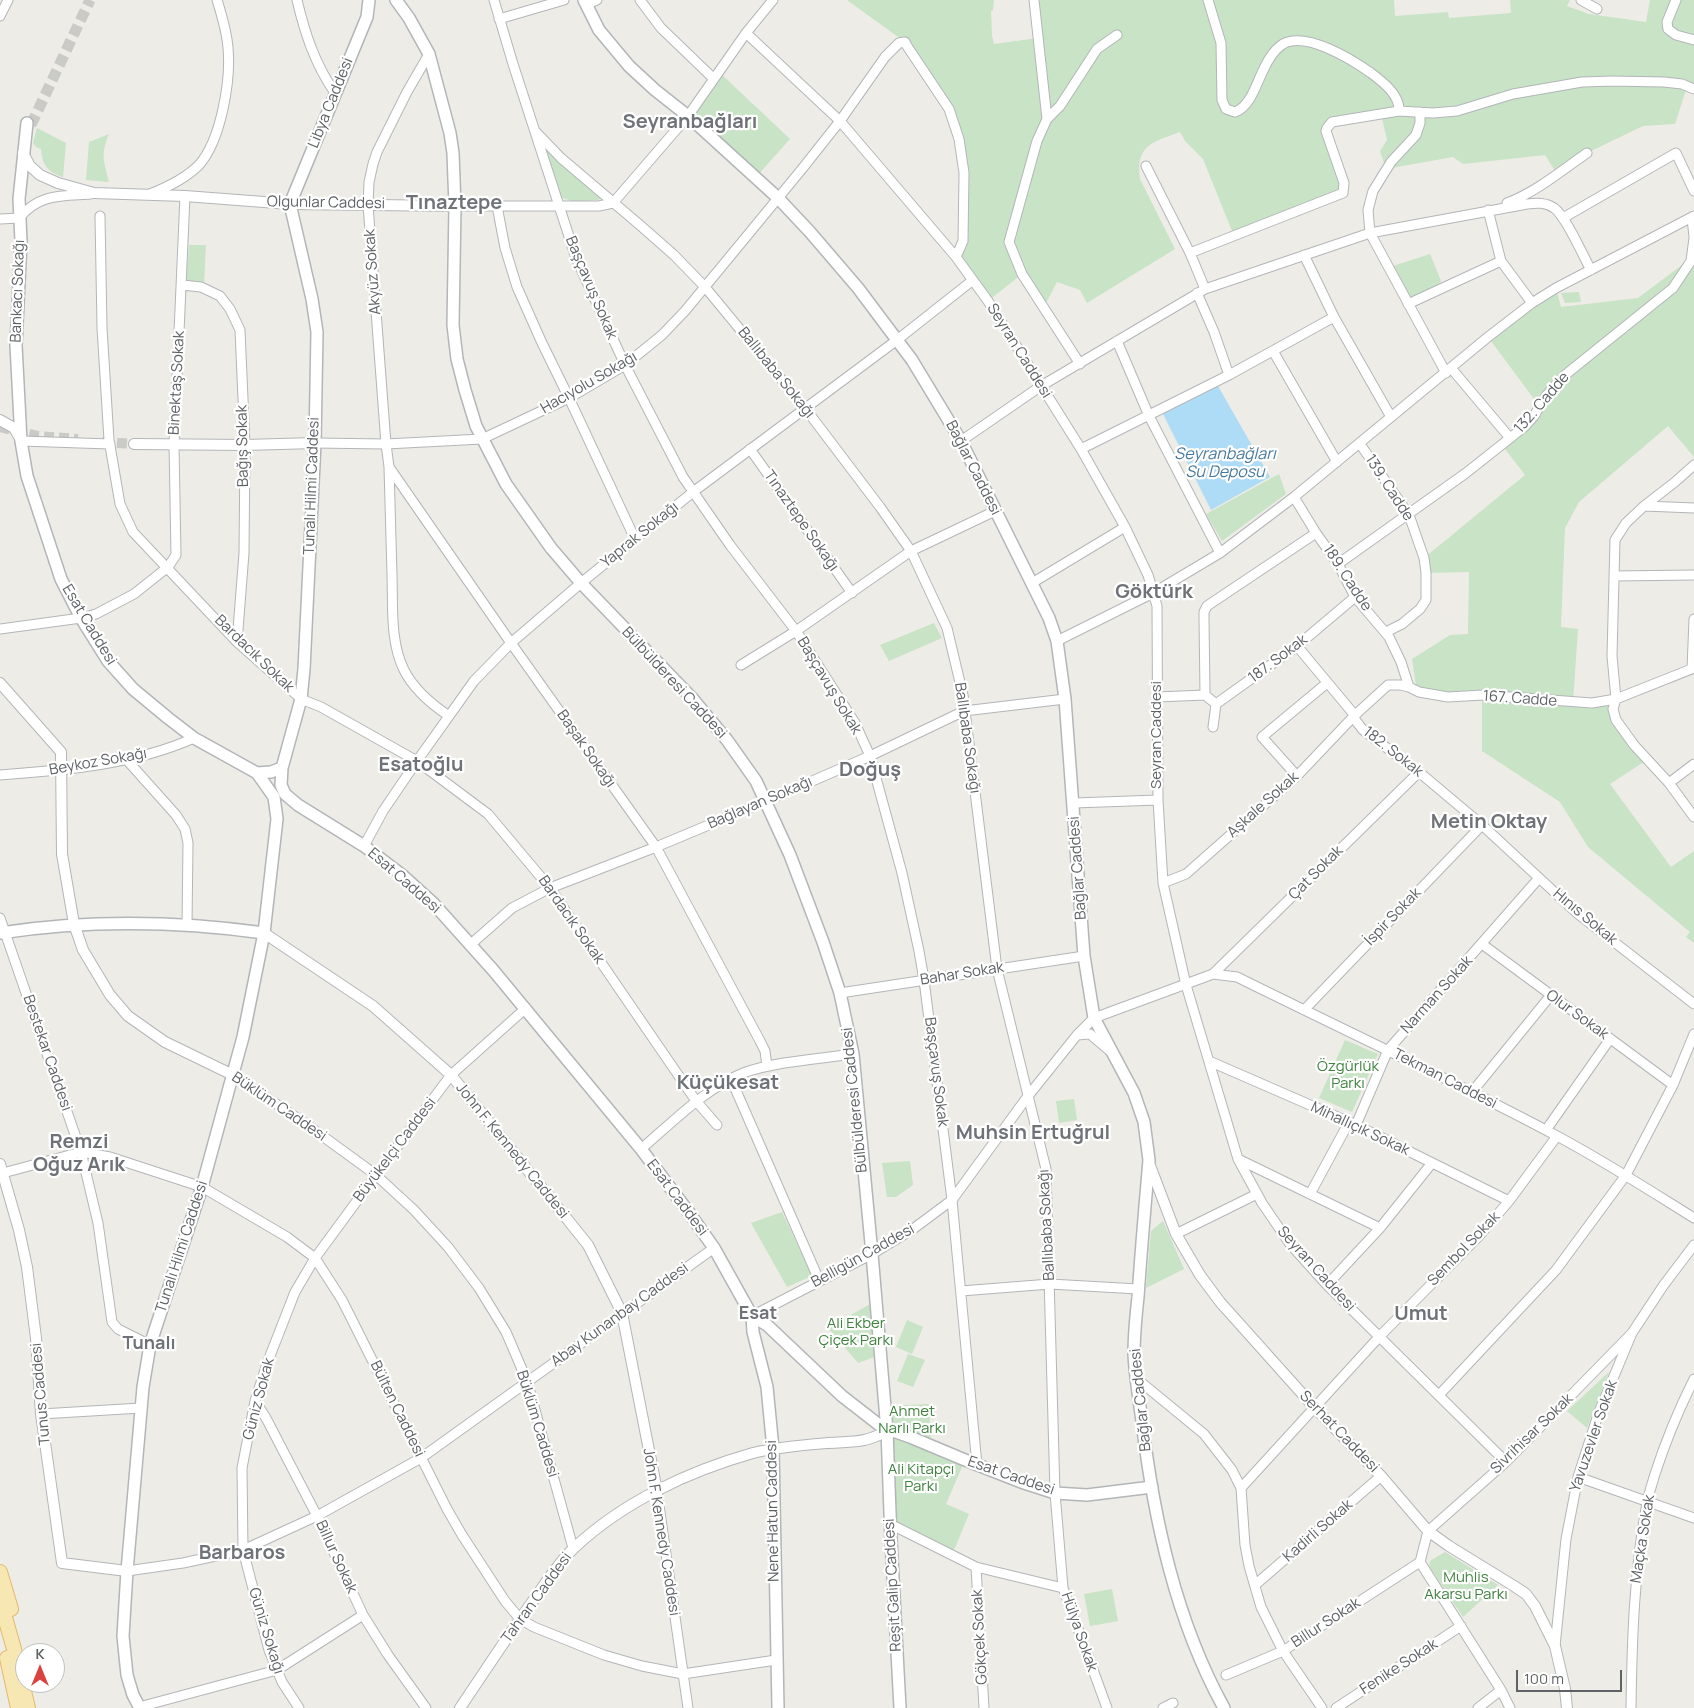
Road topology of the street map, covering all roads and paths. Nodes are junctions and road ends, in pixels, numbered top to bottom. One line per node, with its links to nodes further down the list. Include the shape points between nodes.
1 (217, 0): 37 (street, via 229,57 217,132 194,169 180,180)
2 (297, 0): 24 (street, via 314,59)
3 (369, 0): 24 (main road, Libya Caddesi, via 367,17)
4 (396, 0): 21 (main road, Bülbülderesi Caddesi)
5 (494, 0): 17 (street, Başçavuş Sokak)
6 (564, 0): 17 (street)
7 (640, 0): 22 (street, via 661,28)
8 (773, 0): 18 (street)
9 (1034, 0): 28 (street)
10 (1208, 0): 25 (street, via 1221,43 1222,100 1226,110 1236,112 1244,107 1274,51 1288,42 1298,41 1332,50 1369,72 1396,96)
11 (1581, 0): 15 (street)
12 (1676, 0): 20 (street, via 1667,22 1668,29)
13 (5, 2): 16 (street)
14 (589, 2): 27 (main road, Bağlar Caddesi, via 599,30 629,66)
15 (1597, 9)
16 (0, 16)
17 (499, 19): 31 (street, Başçavuş Sokak)
18 (746, 33): 22 (street); 29 (street, Seyran Caddesi)
19 (1117, 35): 28 (street, via 1097,49 1060,106)
20 (1694, 40)
21 (429, 54): 42 (street, Akyüz Sokak, via 377,152 369,182); 43 (main road, Bülbülderesi Caddesi, via 450,133)
22 (714, 79): 27 (street)
23 (1694, 89): 26 (street, via 1664,82 1582,82 1513,94 1457,110 1433,114)
24 (335, 93): 41 (main road, Libya Caddesi)
25 (1399, 111): 26 (street); 54 (street, via 1329,124 1326,131 1344,183 1340,194)
26 (1420, 112): 52 (street, via 1416,135 1391,162 1373,191 1368,210)
27 (688, 116): 39 (main road, Bağlar Caddesi); 40 (street)
28 (1047, 119): 69 (street, via 1037,141 1010,242 1022,274)
29 (840, 121): 39 (street, Hacıyolu Sokağı); 56 (street, Seyran Caddesi); 56 (street, Hacıyolu Sokağı, via 885,57 904,42 949,110 959,139 964,173 963,241)
30 (29, 124): 32 (main road, Bankacı Sokağı)
31 (535, 131): 40 (street, Ballıbaba Sokağı); 45 (street, Başçavuş Sokak)
32 (24, 148): 36 (street, Olgunlar Caddesi, via 30,166 40,175); 49 (main road, Bankacı Sokağı)
33 (1587, 153): 46 (street, via 1524,195)
34 (1146, 166): 54 (street)
35 (1694, 191): 50 (street, via 1676,153)
36 (94, 193): 37 (street, Olgunlar Caddesi); 49 (street, Olgunlar Caddesi, via 44,199 31,205)
37 (149, 194): 38 (street, Olgunlar Caddesi)
38 (186, 196): 41 (street, Olgunlar Caddesi); 60 (street, Binektaş Sokak)
39 (778, 198): 61 (street, Hacıyolu Sokağı); 66 (main road, Bağlar Caddesi, via 858,288)
40 (613, 203): 45 (street, Olgunlar Caddesi); 61 (street, Ballıbaba Sokağı, via 674,255)
41 (290, 204): 42 (street, Olgunlar Caddesi); 83 (main road, Tunalı Hilmi Caddesi, via 317,326)
42 (368, 205): 43 (street, Olgunlar Caddesi); 86 (street, Akyüz Sokak)
43 (455, 206): 44 (street, Olgunlar Caddesi); 80 (main road, Bülbülderesi Caddesi, via 452,290 455,342 465,390)
44 (497, 206): 45 (street, Olgunlar Caddesi); 74 (street, via 517,287)
45 (558, 206): 70 (street, Başçavuş Sokak, via 576,258)
46 (1488, 210): 50 (street, via 1548,204); 52 (street); 57 (street)
47 (100, 216): 84 (street, Bardacık Sokak, via 102,328)
48 (1693, 217): 53 (street, 132. Cadde); 58 (street)
49 (19, 218): 51 (street); 81 (main road, Bankacı Sokağı, via 21,241 16,345)
50 (1564, 218): 58 (street)
51 (0, 219)
52 (1370, 232): 55 (street); 64 (street)
53 (1694, 238): 79 (street, 132. Cadde, via 1691,261 1673,288 1565,375 1534,416)
54 (1190, 253): 62 (street)
55 (1304, 255): 62 (street); 65 (street)
56 (956, 257): 59 (street, Seyran Caddesi)
57 (1501, 261): 63 (street); 64 (street)
58 (1591, 270): 63 (street)
59 (973, 280): 66 (street, Yaprak Sokağı); 73 (street, Seyran Caddesi)
60 (182, 285): 88 (street, Binektaş Sokak); 89 (street, Bağış Sokak, via 201,287 220,296 230,308 240,330)
61 (705, 287): 70 (street, Hacıyolu Sokağı, via 662,335); 75 (street, Ballıbaba Sokağı)
62 (1201, 291): 67 (street); 72 (street)
63 (1532, 303): 71 (street)
64 (1408, 304): 71 (street)
65 (1334, 317): 68 (street); 77 (street)
66 (897, 340): 75 (street, Yaprak Sokağı); 82 (main road, Bağlar Caddesi)
67 (1117, 341): 69 (street); 76 (street)
68 (1273, 351): 72 (street); 92 (street)
69 (1080, 364): 73 (street)
70 (625, 365): 74 (street, Hacıyolu Sokağı); 95 (street, Başçavuş Sokak)
71 (1449, 371): 77 (street); 79 (street)
72 (1229, 376): 76 (street)
73 (1041, 386): 82 (street); 91 (street, Seyran Caddesi)
74 (569, 398): 80 (street, Hacıyolu Sokağı); 103 (street)
75 (805, 408): 90 (street, Yaprak Sokağı); 104 (street, Ballıbaba Sokağı)
76 (1149, 416): 91 (street); 105 (street)
77 (1391, 417): 87 (street)
78 (0, 420): 81 (street, via 14,428)
79 (1510, 438): 100 (street, 132. Cadde)
80 (482, 439): 86 (street, Hacıyolu Sokağı); 110 (main road, Bülbülderesi Caddesi, via 524,512)
81 (21, 441): 84 (street); 115 (main road, Esat Caddesi, via 27,476 58,570)
82 (962, 441): 99 (main road, Bağlar Caddesi)
83 (315, 443): 86 (street, Hacıyolu Sokağı); 89 (street, Hacıyolu Sokağı); 131 (main road, Tunalı Hilmi Caddesi)
84 (110, 444): 107 (street, Bardacık Sokak, via 120,504 133,532)
85 (134, 444): 88 (street, Hacıyolu Sokağı)
86 (386, 444): 94 (street, Başak Sokağı)
87 (1360, 444): 92 (street); 100 (street, 139. Cadde)
88 (174, 445): 89 (street, Hacıyolu Sokağı); 107 (street, Binektaş Sokak, via 176,555)
89 (245, 445): 120 (street, Bağış Sokak, via 244,553)
90 (750, 449): 95 (street, Yaprak Sokağı); 112 (street, Tınaztepe Sokağı)
91 (1081, 449): 101 (street, Seyran Caddesi)
92 (1337, 462): 96 (street)
93 (1694, 465): 97 (street)
94 (389, 467): 122 (street, Başak Sokağı); 136 (street, via 396,648 414,686 428,702)
95 (693, 492): 103 (street, Yaprak Sokağı); 118 (street, Başçavuş Sokak)
96 (1294, 497): 102 (street, 189. Cadde); 105 (street)
97 (1644, 506): 98 (street); 109 (street, via 1626,523 1615,540)
98 (1694, 508)
99 (995, 511): 104 (street); 111 (main road, Bağlar Caddesi)
100 (1409, 515): 106 (street, 132. Cadde); 119 (street, 139. Cadde, via 1424,558 1426,600 1402,624)
101 (1125, 527): 111 (street); 113 (street, Seyran Caddesi)
102 (1316, 533): 106 (street, 189. Cadde); 129 (street, via 1207,606 1204,612)
103 (634, 540): 110 (street, Yaprak Sokağı)
104 (911, 551): 112 (street); 135 (street, Ballıbaba Sokağı, via 947,628)
105 (1220, 553): 113 (street)
106 (1338, 564): 114 (street, 189. Cadde)
107 (168, 567): 115 (street, via 134,594); 120 (street, Bardacık Sokak)
108 (1694, 575): 109 (street)
109 (1614, 576): 133 (street, via 1612,656)
110 (581, 583): 122 (street, Yaprak Sokağı); 152 (main road, Bülbülderesi Caddesi, via 698,705 750,772)
111 (1032, 583): 121 (main road, Bağlar Caddesi)
112 (852, 593): 118 (street)
113 (1153, 593): 121 (street); 130 (street, Seyran Caddesi, via 1157,606)
114 (1356, 597): 119 (street, 189. Cadde); 123 (street, 187. Sokak)
115 (82, 618): 117 (street); 139 (main road, Esat Caddesi, via 108,661 133,689)
116 (1694, 619): 125 (street)
117 (0, 629)
118 (796, 631): 124 (street); 140 (street, Başçavuş Sokak, via 855,724)
119 (1386, 632): 128 (street, 189. Cadde)
120 (237, 642): 131 (street, Bardacık Sokak)
121 (1057, 642): 132 (main road, Bağlar Caddesi)
122 (511, 644): 136 (street, Yaprak Sokağı, via 476,678); 159 (street, Başak Sokağı)
123 (1297, 646): 127 (street, 182. Sokak); 134 (street, 187. Sokak)
124 (741, 665)
125 (1693, 669): 133 (street, 167. Cadde)
126 (0, 683): 145 (street, Büklüm Caddesi, via 61,752)
127 (1327, 683): 137 (street, 182. Sokak); 149 (street, via 1262,737)
128 (1409, 687): 133 (street, 167. Cadde, via 1448,697 1483,695 1592,703); 137 (street, 167. Cadde, via 1388,686)
129 (1205, 694): 130 (street); 134 (street)
130 (1157, 697): 151 (street, Seyran Caddesi)
131 (300, 699): 142 (street, Bardacık Sokak, via 322,707); 144 (main road, Tunalı Hilmi Caddesi)
132 (1065, 699): 135 (street, Bağlayan Sokağı); 153 (main road, Bağlar Caddesi)
133 (1616, 699): 150 (street, via 1613,709 1622,730)
134 (1216, 704): 138 (street)
135 (964, 711): 140 (street, Bağlayan Sokağı); 171 (street, Ballıbaba Sokağı)
136 (449, 716): 142 (street, Yaprak Sokağı)
137 (1354, 716): 146 (street, 182. Sokak, via 1363,730); 149 (street, Aşkale Sokak)
138 (1214, 728)
139 (194, 738): 141 (street, Beykoz Sokağı); 147 (main road, Esat Caddesi)
140 (870, 756): 152 (street, Bağlayan Sokağı); 173 (street, Başçavuş Sokak, via 902,873)
141 (126, 760): 145 (street, Beykoz Sokağı); 165 (street, via 176,814 185,829 188,843)
142 (417, 761): 158 (street, Yaprak Sokağı); 162 (street, Bardacık Sokak, via 488,814)
143 (1694, 764): 150 (street)
144 (282, 768): 147 (main road); 154 (main road, Esat Caddesi, via 283,789)
145 (61, 771): 148 (street, Beykoz Sokağı); 164 (street, Büklüm Caddesi, via 62,854)
146 (1419, 772): 157 (street, 182. Sokak); 172 (street, Çat Sokak)
147 (258, 773): 156 (main road, Tunalı Hilmi Caddesi, via 274,796)
148 (0, 776)
149 (1297, 776): 161 (street, Aşkale Sokak, via 1186,874)
150 (1669, 783): 155 (street)
151 (1158, 800): 153 (street); 161 (street, Seyran Caddesi)
152 (766, 801): 159 (street, Bağlayan Sokağı); 175 (main road, Bülbülderesi Caddesi, via 790,855)
153 (1074, 804): 170 (main road, Bağlar Caddesi)
154 (298, 806): 156 (main road, via 286,810); 158 (main road, Esat Caddesi)
155 (1694, 817)
156 (277, 819): 167 (main road, Tunalı Hilmi Caddesi)
157 (1482, 825): 160 (street, Hınıs Sokak); 179 (street, İspir Sokak)
158 (364, 846): 169 (main road, Esat Caddesi, via 416,887)
159 (656, 847): 162 (street, Bağlayan Sokağı); 188 (street, Başak Sokağı, via 762,1046)
160 (1538, 878): 168 (street, Narman Sokak); 177 (street, Hınıs Sokak, via 1578,914)
161 (1163, 883): 174 (street, Seyran Caddesi)
162 (550, 888): 169 (street, Bağlayan Sokağı, via 512,908); 195 (street, Bardacık Sokak)
163 (0, 918): 166 (street, Bestekar Caddesi)
164 (74, 924): 165 (main road, John F. Kennedy Caddesi); 166 (main road, John F. Kennedy Caddesi); 189 (street, Büklüm Caddesi, via 96,973 128,1016 165,1042)
165 (187, 925): 167 (main road, John F. Kennedy Caddesi)
166 (2, 933): 201 (street, Bestekar Caddesi)
167 (264, 933): 189 (main road, Tunalı Hilmi Caddesi); 190 (street, John F. Kennedy Caddesi, via 373,1006)
168 (1482, 944): 176 (street, Olur Sokak); 184 (street, Narman Sokak)
169 (470, 945): 178 (main road, Esat Caddesi)
170 (1084, 956): 171 (street, Bahar Sokak); 180 (main road, Bağlar Caddesi)
171 (997, 969): 173 (street, Bahar Sokak); 194 (street, Ballıbaba Sokağı)
172 (1213, 974): 174 (street, Tekman Caddesi); 179 (street, Tekman Caddesi, via 1237,977)
173 (924, 980): 175 (street, Bahar Sokak); 211 (street, Başçavuş Sokak)
174 (1186, 985): 180 (street, Tekman Caddesi); 187 (street, Seyran Caddesi)
175 (840, 993): 185 (main road, Bülbülderesi Caddesi)
176 (1550, 995): 183 (street, Olur Sokak); 193 (street)
177 (1694, 1004)
178 (526, 1008): 190 (street, Büyükelçi Caddesi); 200 (main road, Esat Caddesi)
179 (1304, 1010): 184 (street, Tekman Caddesi)
180 (1094, 1018): 182 (street, Belligün Caddesi); 186 (main road, Bağlar Caddesi)
181 (1694, 1034): 192 (street)
182 (1077, 1035): 186 (street, Bağlar Caddesi, via 1094,1036); 194 (street, Belligün Caddesi)
183 (1610, 1039): 192 (street, Olur Sokak); 198 (street)
184 (1388, 1050): 193 (street, Tekman Caddesi); 196 (street, Narman Sokak)
185 (853, 1054): 188 (street); 218 (main road, Bülbülderesi Caddesi)
186 (1114, 1056): 203 (main road, Bağlar Caddesi, via 1140,1109)
187 (1209, 1061): 196 (street, Mihallıçık Sokak); 202 (street, Seyran Caddesi)
188 (767, 1066): 191 (street)
189 (233, 1075): 206 (street, Büklüm Caddesi); 208 (main road, Tunalı Hilmi Caddesi)
190 (451, 1076): 206 (street, Büyükelçi Caddesi); 225 (street, John F. Kennedy Caddesi, via 588,1245)
191 (731, 1079): 195 (street); 220 (street)
192 (1673, 1085): 207 (street)
193 (1472, 1092): 198 (street, Tekman Caddesi)
194 (1028, 1096): 211 (street, Belligün Caddesi); 221 (street, Ballıbaba Sokağı, via 1046,1169)
195 (696, 1101): 197 (street, Bardacık Sokak); 200 (street)
196 (1352, 1123): 204 (street, Mihallıçık Sokak); 210 (street, Narman Sokak)
197 (717, 1125)
198 (1546, 1130): 199 (street, Tekman Caddesi)
199 (1557, 1136): 207 (street, Tekman Caddesi); 212 (street, Sembol Sokak)
200 (641, 1150): 217 (main road, Esat Caddesi)
201 (81, 1152): 205 (street, Bülten Caddesi); 208 (street, Bülten Caddesi, via 110,1156); 229 (street, Bestekar Caddesi, via 98,1222 112,1322 118,1329)
202 (1238, 1159): 209 (street, Seyran Caddesi); 210 (street)
203 (1149, 1160): 215 (street, Serhat Caddesi); 223 (main road, Bağlar Caddesi)
204 (1432, 1163): 212 (street, Mihallıçık Sokak); 214 (street)
205 (2, 1169): 237 (street, Tunus Caddesi, via 25,1258 36,1338)
206 (376, 1175): 219 (street, Büyükelçi Caddesi); 232 (street, Büklüm Caddesi, via 448,1247 479,1288 506,1332)
207 (1626, 1175): 213 (street, Tekman Caddesi); 233 (street, via 1556,1270)
208 (202, 1187): 219 (street, Bülten Caddesi, via 288,1237); 229 (main road, Tunalı Hilmi Caddesi)
209 (1257, 1194): 215 (street); 222 (street, Seyran Caddesi, via 1290,1244)
210 (1310, 1194): 214 (street)
211 (952, 1200): 218 (street, Belligün Caddesi); 224 (street, Başçavuş Sokak)
212 (1509, 1201): 228 (street, Sembol Sokak)
213 (1694, 1218)
214 (1380, 1228): 222 (street)
215 (1176, 1234): 235 (street, Serhat Caddesi, via 1220,1302)
216 (1694, 1245): 227 (street, Yavuzevler Sokak)
217 (714, 1248): 225 (street, Abay Kunanbay Caddesi); 226 (main road, Esat Caddesi)
218 (872, 1254): 220 (street, Belligün Caddesi); 238 (main road, Bülbülderesi Caddesi)
219 (315, 1258): 234 (street, Güniz Sokak, via 295,1292); 240 (street, Bülten Caddesi, via 342,1300)
220 (819, 1280): 226 (street, Belligün Caddesi)
221 (1050, 1284): 223 (street); 224 (street); 248 (street, Ballıbaba Sokağı)
222 (1327, 1285): 228 (street, Seyran Caddesi)
223 (1138, 1289): 230 (main road, Bağlar Caddesi, via 1134,1354)
224 (961, 1291): 242 (street, Başçavuş Sokak)
225 (622, 1314): 232 (street, Abay Kunanbay Caddesi); 247 (street, John F. Kennedy Caddesi)
226 (752, 1316): 238 (main road, Esat Caddesi, via 767,1325 842,1396); 239 (main road, Nene Hatun Caddesi, via 767,1387)
227 (1632, 1333): 241 (street, Sivrihisar Sokak); 244 (street, Yavuzevler Sokak)
228 (1379, 1337): 233 (street, Seyran Caddesi); 235 (street, Sembol Sokak)
229 (150, 1345): 236 (main road, Tunalı Hilmi Caddesi)
230 (1137, 1379): 245 (main road, Bağlar Caddesi); 246 (street, via 1204,1434 1232,1470)
231 (1694, 1379): 249 (street, Maçka Sokak, via 1667,1437)
232 (527, 1381): 240 (street, Abay Kunanbay Caddesi); 254 (street, Büklüm Caddesi)
233 (1439, 1395): 241 (street, Seyran Caddesi)
234 (256, 1401): 250 (street, Billur Sokak); 255 (street, Güniz Sokak, via 242,1468)
235 (1314, 1407): 243 (street, Serhat Caddesi); 246 (street, Sembol Sokak)
236 (141, 1408): 237 (street); 258 (main road, Tunalı Hilmi Caddesi)
237 (41, 1414): 258 (street, Tunus Caddesi, via 62,1563)
238 (886, 1431): 239 (street, Tahran Caddesi, via 863,1441); 242 (main road, Esat Caddesi, via 910,1437); 252 (main road, Reşit Galip Caddesi)
239 (773, 1449): 247 (street, Tahran Caddesi, via 707,1469); 270 (main road, Nene Hatun Caddesi)
240 (421, 1458): 250 (street, Abay Kunanbay Caddesi); 264 (street, Bülten Caddesi, via 462,1535)
241 (1506, 1462): 253 (street, Sivrihisar Sokak)
242 (977, 1465): 248 (main road, Esat Caddesi)
243 (1381, 1476): 253 (street, Serhat Caddesi); 260 (street, Kadirli Sokak)
244 (1578, 1477): 249 (street); 268 (street, Yavuzevler Sokak, via 1566,1538)
245 (1152, 1487): 248 (main road, Esat Caddesi, via 1087,1495); 292 (main road, Bağlar Caddesi, via 1168,1563 1184,1616 1196,1651)
246 (1241, 1488): 260 (street, via 1245,1545)
247 (657, 1491): 254 (street, Tahran Caddesi, via 611,1518); 273 (street, John F. Kennedy Caddesi)
248 (1055, 1493): 261 (street, Hülya Sokak)
249 (1647, 1502): 251 (street); 298 (street, Maçka Sokak, via 1636,1575)
250 (317, 1516): 255 (street, Abay Kunanbay Caddesi); 263 (street, Billur Sokak)
251 (1694, 1518)
252 (890, 1524): 257 (street); 288 (main road, Reşit Galip Caddesi)
253 (1428, 1531): 256 (street); 268 (street, Serhat Caddesi, via 1526,1594 1536,1606)
254 (573, 1548): 264 (street, Tahran Caddesi)
255 (243, 1550): 258 (street, Abay Kunanbay Caddesi, via 183,1563); 272 (street, Güniz Sokağı)
256 (1420, 1562): 265 (street); 269 (street, Billur Sokak)
257 (976, 1567): 261 (street); 289 (street, Gökçek Sokak)
258 (126, 1570): 282 (main road, Tunalı Hilmi Caddesi, via 124,1652 127,1675)
259 (0, 1572): 267 (main road)
260 (1255, 1585): 269 (street, via 1261,1607)
261 (1063, 1588): 290 (street, Hülya Sokak)
262 (0, 1600): 280 (main road)
263 (363, 1614): 272 (street); 284 (street, Billur Sokak)
264 (520, 1619): 273 (street, Bülten Caddesi, via 604,1655); 285 (street, Tahran Caddesi)
265 (1461, 1626): 275 (street); 294 (street, Fenike Sokak)
266 (0, 1633): 279 (main road)
267 (21, 1643)
268 (1555, 1646): 297 (street, Yavuzevler Sokak)
269 (1283, 1651): 274 (street, Billur Sokak); 293 (street)
270 (776, 1660): 273 (street, Bülten Caddesi); 287 (main road, Nene Hatun Caddesi)
271 (0, 1662): 278 (main road)
272 (276, 1670): 282 (street); 283 (street, Güniz Sokağı)
273 (683, 1674): 286 (street, John F. Kennedy Caddesi)
274 (1226, 1675)
275 (1501, 1690): 295 (street); 296 (street)
276 (33, 1693): 281 (main road)
277 (1173, 1703): 291 (street)
278 (9, 1708)
279 (18, 1708)
280 (28, 1708)
281 (36, 1708)
282 (139, 1708)
283 (298, 1708)
284 (426, 1708)
285 (460, 1708)
286 (688, 1708)
287 (778, 1708)
288 (900, 1708)
289 (984, 1708)
290 (1107, 1708)
291 (1164, 1708)
292 (1224, 1708)
293 (1322, 1708)
294 (1336, 1708)
295 (1478, 1708)
296 (1510, 1708)
297 (1567, 1708)
298 (1632, 1708)

